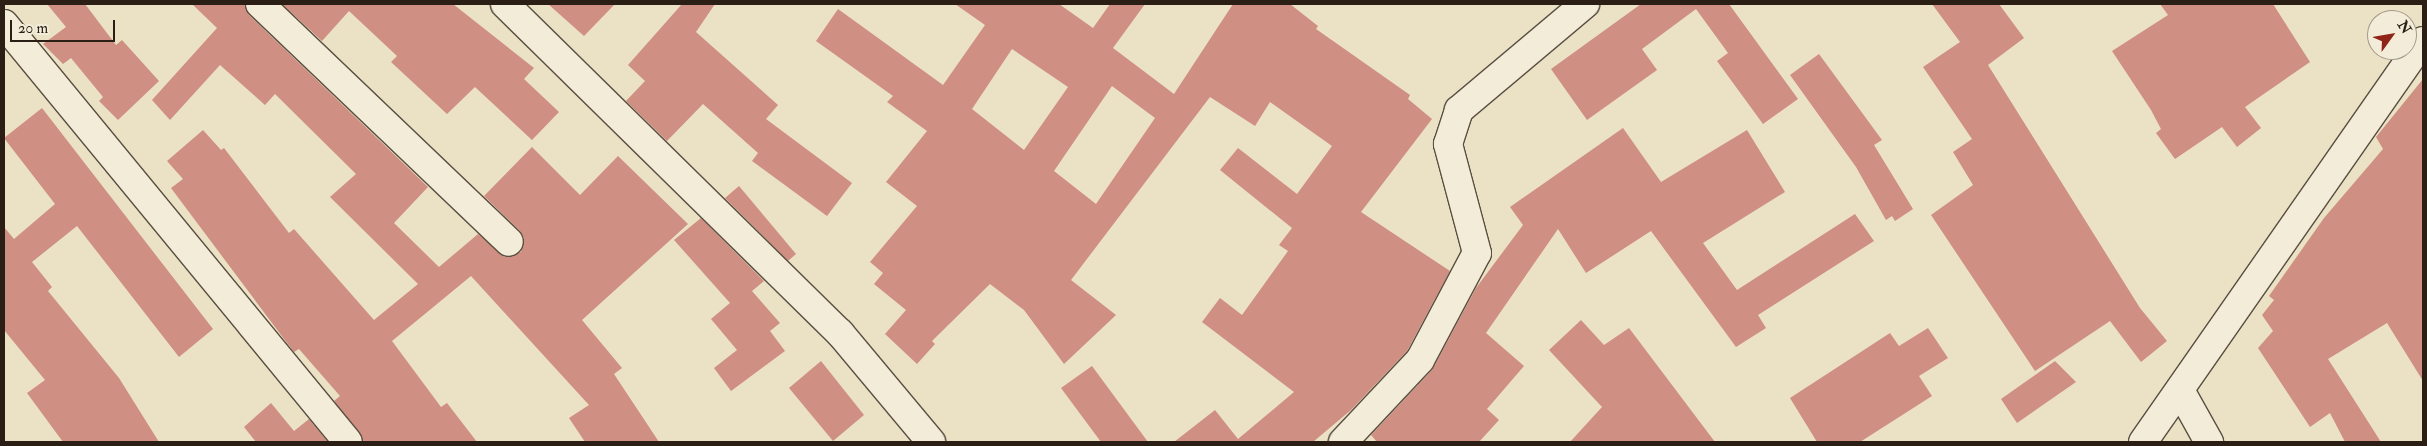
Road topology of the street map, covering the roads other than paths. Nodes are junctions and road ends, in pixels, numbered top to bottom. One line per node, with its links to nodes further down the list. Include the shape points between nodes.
1 (260, 4): 6 (street)
2 (505, 4): 9 (street, via 840,333)
3 (1585, 4): 10 (street, via 1459,110 1448,144 1477,253 1420,360)
4 (4, 24): 8 (street)
5 (2423, 41): 7 (street)
6 (509, 242)
7 (2180, 390): 11 (street); 12 (street)
8 (348, 442)
9 (931, 442)
10 (1343, 442)
11 (2143, 442)
12 (2209, 442)

